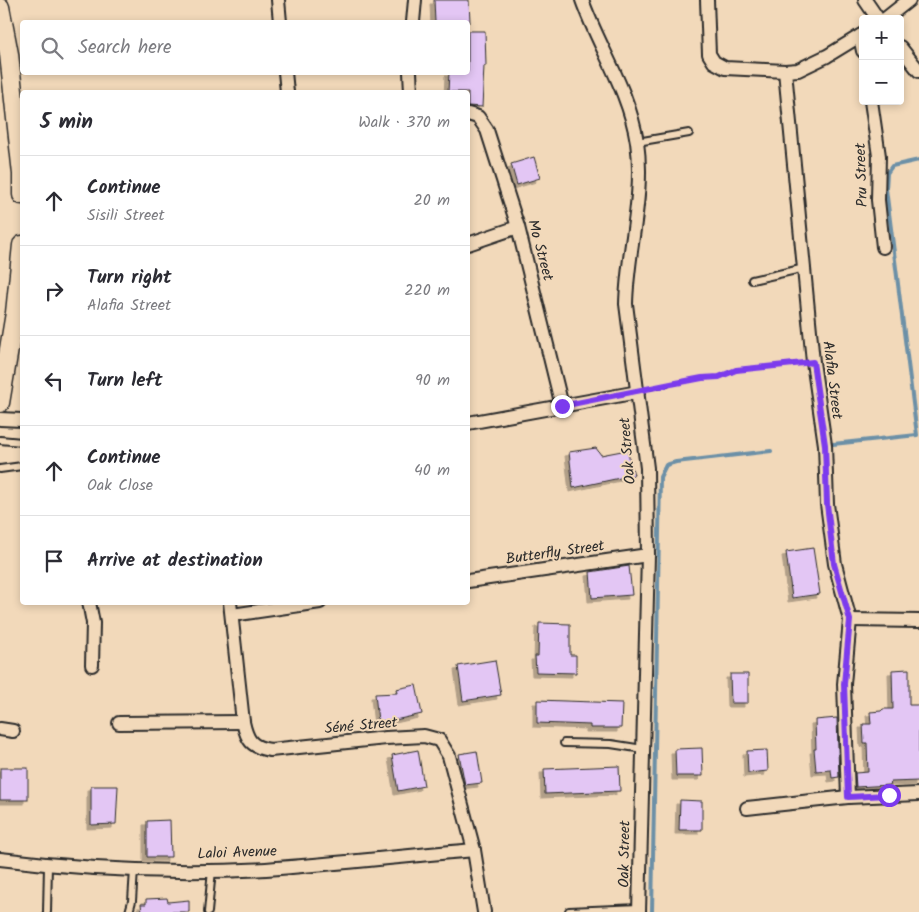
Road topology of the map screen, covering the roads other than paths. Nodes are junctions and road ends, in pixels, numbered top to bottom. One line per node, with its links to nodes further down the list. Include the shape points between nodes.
1 (278, 0): 10 (street)
2 (415, 0): 11 (street)
3 (582, 0): 24 (street, Oak Street, via 628,105)
4 (707, 0): 14 (street, via 709,54 714,62 725,68)
5 (865, 0): 8 (street)
6 (909, 0): 9 (street)
7 (0, 7): 22 (street)
8 (875, 15)
9 (890, 15)
10 (280, 20)
11 (413, 20)
12 (859, 36): 14 (street, via 812,65)
13 (904, 52): 15 (street)
14 (785, 71): 30 (street, Alafia Street)
15 (919, 71)
16 (285, 75): 18 (street)
17 (410, 75): 19 (street)
18 (286, 90)
19 (411, 90)
20 (873, 105): 28 (street, Pru Street, via 879,156 878,200)
21 (470, 115): 26 (street, Mo Street, via 478,118 487,130)
22 (19, 120): 25 (street)
23 (689, 133): 24 (lane)
24 (637, 142): 32 (street, Oak Street, via 637,200 626,304)
25 (20, 145)
26 (518, 227): 27 (street); 34 (street, Mo Street)
27 (470, 243)
28 (883, 247)
29 (20, 264): 33 (street)
30 (805, 268): 31 (lane); 47 (street, Alafia Street, via 813,362 825,445 834,564)
31 (752, 280)
32 (638, 392): 34 (street); 42 (street, Oak Street, via 647,468)
33 (0, 403)
34 (562, 406): 37 (street)
35 (0, 419): 36 (street)
36 (20, 420)
37 (470, 423)
38 (0, 440): 39 (lane)
39 (20, 442)
40 (20, 466): 41 (lane)
41 (0, 469)
42 (648, 555): 43 (street, Butterfly Street); 53 (street, Oak Street)
43 (470, 581)
44 (90, 605): 49 (street, via 93,623)
45 (282, 605): 46 (street)
46 (231, 609): 50 (street, Séné Street)
47 (850, 620): 48 (street); 55 (street, Alafia Street, via 844,684)
48 (919, 621)
49 (92, 665)
50 (243, 722): 51 (street); 57 (street, Séné Street, via 251,742 256,747 270,750 386,738 424,736 439,740 449,756)
51 (119, 723)
52 (564, 743): 53 (lane, via 611,744)
53 (643, 749): 62 (street, Oak Street)
54 (919, 794): 55 (street)
55 (848, 797): 56 (street)
56 (747, 808)
57 (474, 850): 61 (street, Laloi Avenue, via 265,869); 67 (street, Séné Street)
58 (0, 859): 59 (street, Laloi Avenue)
59 (48, 865): 60 (street, Laloi Avenue); 64 (lane)
60 (134, 870): 61 (street, Laloi Avenue); 65 (lane)
61 (212, 870): 66 (lane)
62 (639, 910): 63 (lane)
63 (569, 911)
64 (47, 912)
65 (129, 912)
66 (208, 912)
67 (484, 912)

